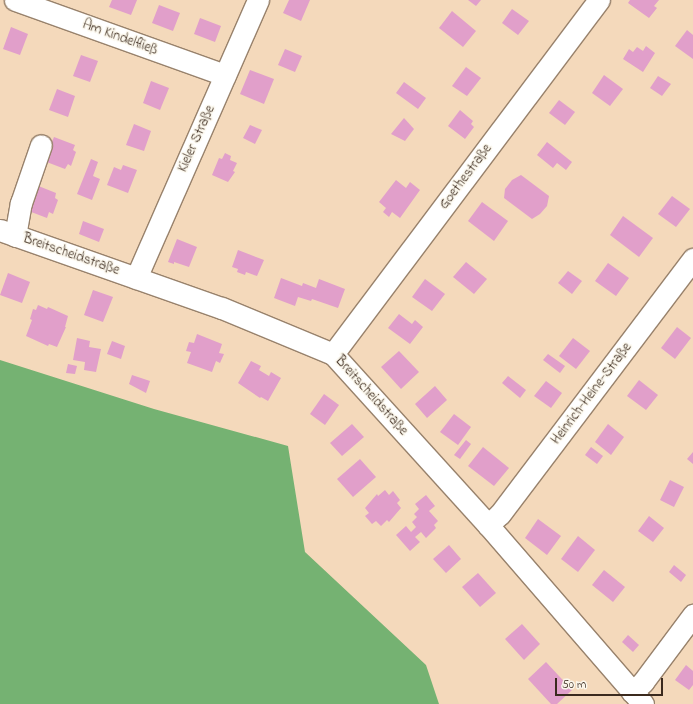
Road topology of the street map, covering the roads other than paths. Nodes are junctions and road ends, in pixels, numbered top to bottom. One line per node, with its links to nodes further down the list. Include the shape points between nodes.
1 (15, 0): 4 (street, Am Kindelfließ)
2 (258, 0): 4 (street, Kieler Straße)
3 (599, 0): 9 (street, Goethestraße)
4 (225, 76): 8 (street, Kieler Straße)
5 (41, 145): 6 (street)
6 (8, 233): 8 (street, Breitscheidstraße)
7 (689, 273): 10 (street, Heinrich-Heine-Straße, via 500,514)
8 (136, 278): 9 (street, Breitscheidstraße, via 222,308)
9 (333, 354): 10 (street, Breitscheidstraße)
10 (488, 525): 12 (street, Breitscheidstraße)
11 (693, 615): 12 (street, via 643,682)
12 (638, 698)

